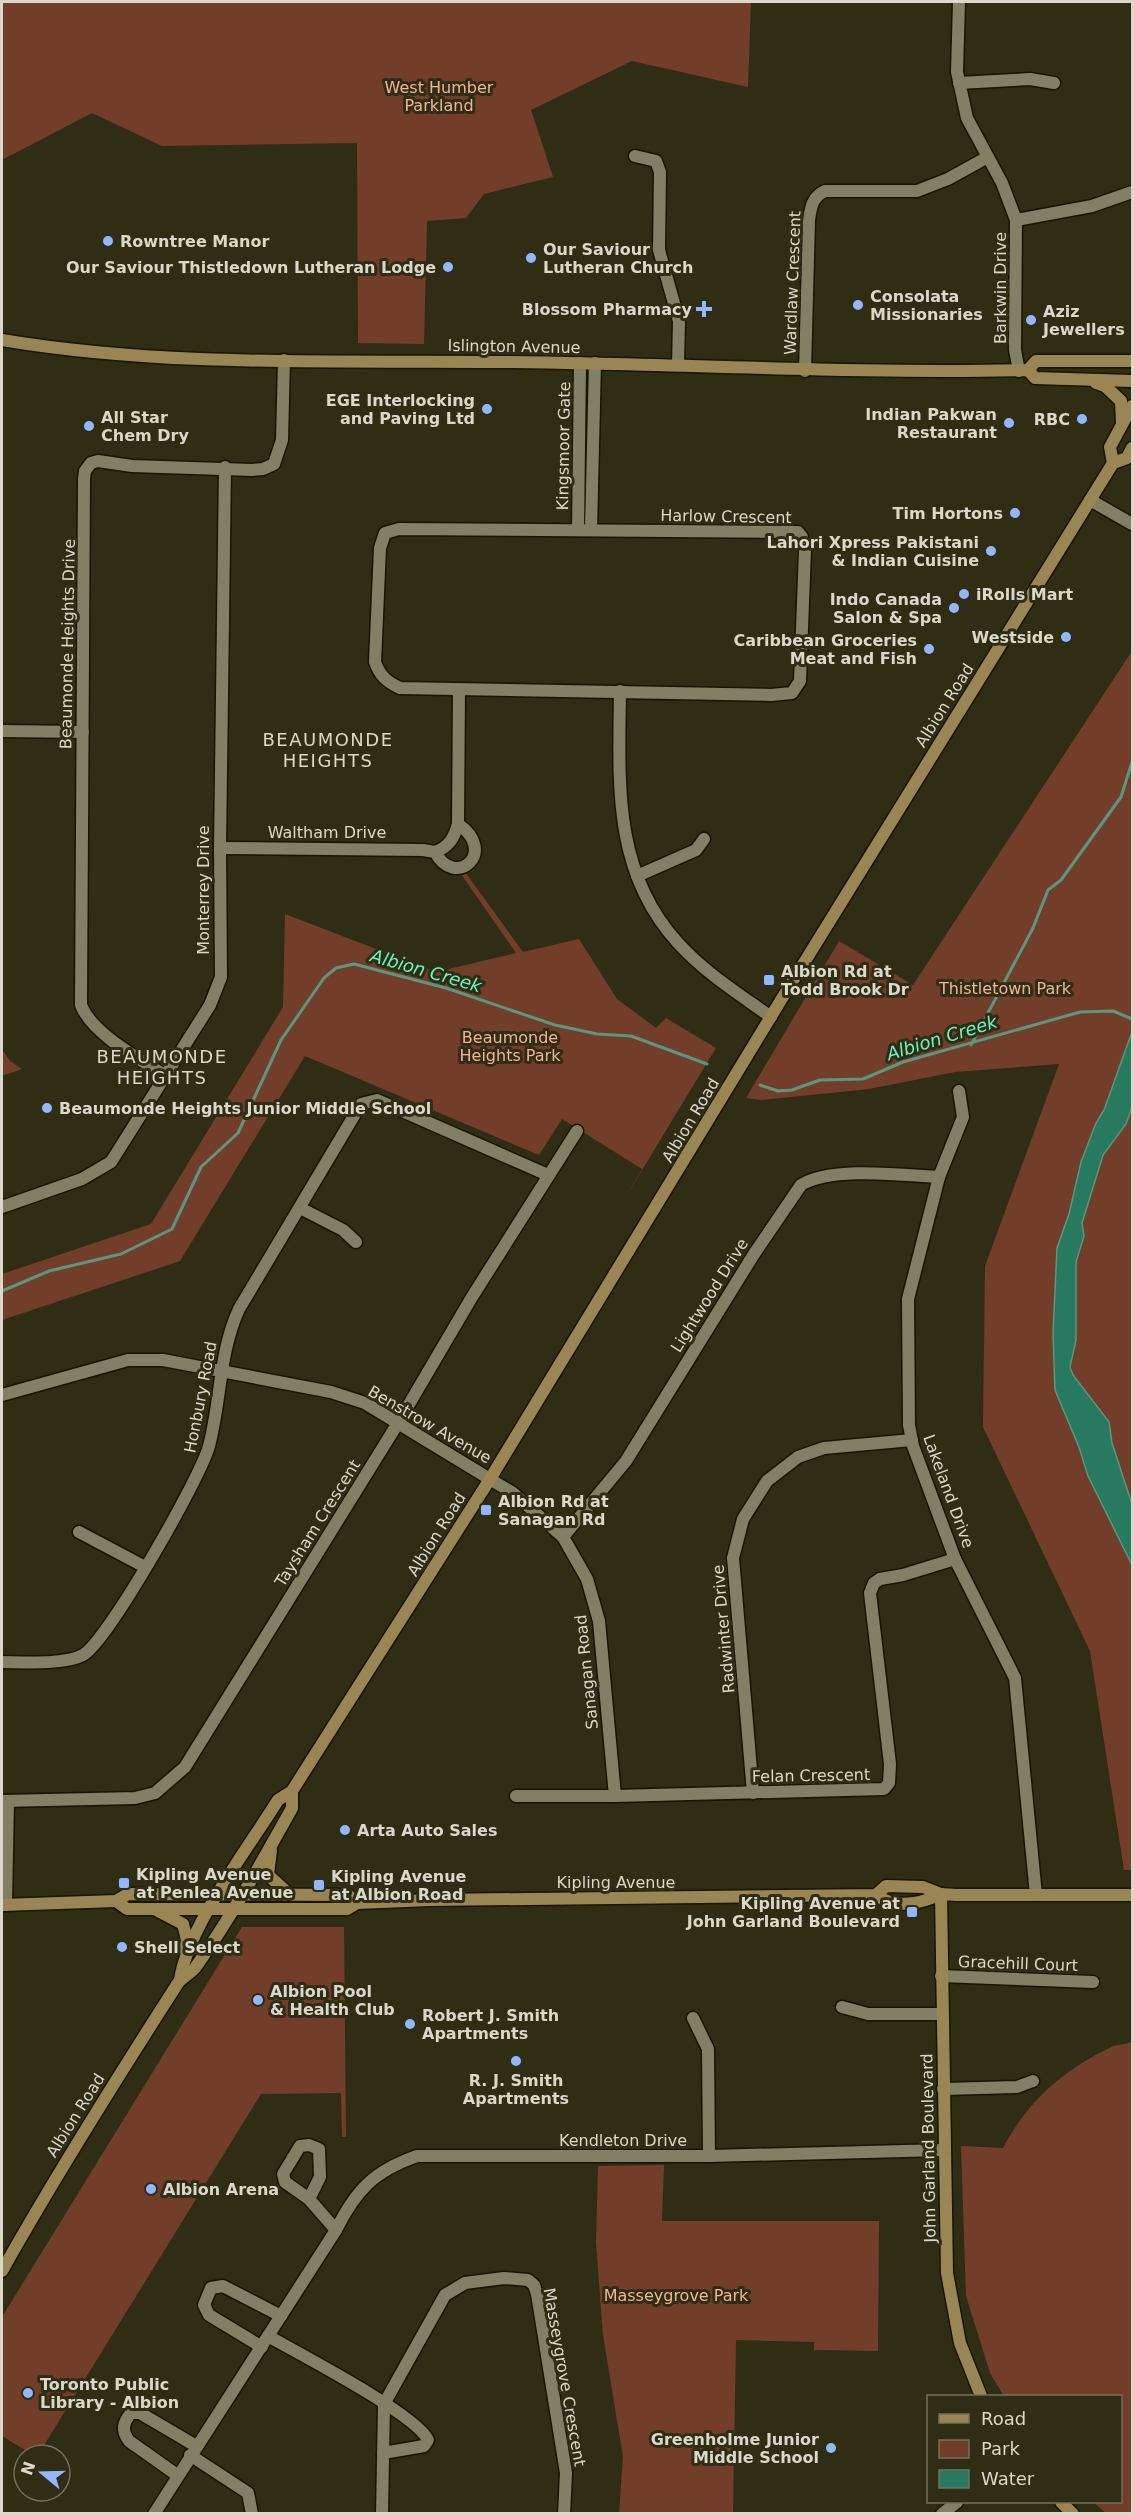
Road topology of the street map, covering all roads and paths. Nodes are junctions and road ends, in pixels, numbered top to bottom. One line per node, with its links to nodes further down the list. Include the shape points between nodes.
1 (959, 2): 2 (street, Barkwin Drive)
2 (959, 83): 3 (street); 5 (street, Barkwin Drive, via 967,118)
3 (1054, 83)
4 (635, 156): 13 (street, via 656,161 660,172 659,250 679,321)
5 (986, 158): 7 (street, Barkwin Drive, via 1002,183); 15 (street, Wardlaw Crescent, via 917,191 825,191 817,196 809,220)
6 (1132, 192): 7 (street, via 1092,206)
7 (1016, 220): 14 (street, Barkwin Drive, via 1015,350)
8 (2, 340): 9 (main road, Islington Avenue, via 167,357)
9 (284, 360): 11 (main road, Islington Avenue); 22 (street, Beaumonde Heights Drive, via 278,459 264,469)
10 (1132, 361): 14 (main road, Islington Avenue, via 1036,361)
11 (580, 363): 12 (main road, Islington Avenue); 25 (street, Kingsmoor Gate)
12 (595, 363): 13 (main road, Islington Avenue); 25 (street, Kingsmoor Gate)
13 (678, 365): 15 (main road, Islington Avenue)
14 (1023, 370): 15 (main road, Islington Avenue); 16 (main road, Islington Avenue, via 1035,378)
15 (805, 371)
16 (1089, 380): 17 (main road, Islington Avenue); 19 (main road, via 1105,386 1121,401)
17 (1132, 381)
18 (1132, 406): 19 (main road, Albion Road)
19 (1122, 425): 21 (main road, Albion Road, via 1110,447)
20 (1132, 448): 21 (main road, Albion Road, via 1127,458)
21 (1113, 463): 23 (main road, Albion Road)
22 (225, 467): 29 (street, Beaumonde Heights Drive, via 132,466 98,461 85,471); 32 (street, Monterrey Drive)
23 (1090, 500): 24 (street); 35 (main road, Albion Road)
24 (1132, 524)
25 (585, 530): 26 (street, Harlow Crescent, via 399,529 385,533 380,548 375,662 379,673 400,688); 27 (street, Harlow Crescent, via 798,532 804,544 802,673 792,693)
26 (459, 690): 27 (street, Harlow Crescent); 30 (street)
27 (620, 691): 34 (street, via 620,805)
28 (2, 731): 29 (street)
29 (83, 732): 36 (street, Beaumonde Heights Drive, via 81,1005 97,1029)
30 (458, 824): 33 (street, via 455,837); 33 (street, via 475,841 476,852 470,863 450,868 441,863)
31 (704, 839): 34 (street, via 696,850)
32 (220, 848): 33 (street, Waltham Drive); 36 (street, Monterrey Drive, via 221,977 210,1005)
33 (435, 852)
34 (638, 876): 35 (street, via 648,901 679,944 710,973)
35 (771, 1017): 48 (main road, Albion Road)
36 (166, 1076): 41 (street, Monterrey Drive, via 111,1162 82,1179)
37 (959, 1091): 40 (street, Lakeland Drive, via 963,1117)
38 (577, 1131): 39 (street, Taysham Crescent)
39 (548, 1175): 42 (street, Honbury Road, via 376,1100 361,1104); 46 (street, Taysham Crescent)
40 (939, 1177): 47 (street, Lakeland Drive, via 908,1299); 50 (street, Lightwood Drive, via 834,1175 810,1179 801,1185 626,1461)
41 (2, 1207)
42 (300, 1208): 43 (street, via 343,1230); 44 (street, Honbury Road, via 239,1309 225,1346)
43 (356, 1242)
44 (222, 1371): 45 (street, Benstrow Avenue, via 163,1360 128,1360); 46 (street, Benstrow Avenue, via 331,1392 365,1403); 52 (street, Honbury Road, via 205,1460 192,1490)
45 (2, 1395)
46 (398, 1423): 48 (street, Benstrow Avenue); 58 (street, Taysham Crescent, via 185,1767 171,1782 156,1793 135,1798)
47 (912, 1440): 51 (street, Lakeland Drive); 55 (street, Radwinter Drive, via 824,1448 798,1457 767,1481 743,1519 733,1558)
48 (490, 1479): 50 (street, Sanagan Road, via 513,1493); 54 (main road, Albion Road)
49 (79, 1532): 52 (street)
50 (563, 1537): 57 (street, Sanagan Road, via 587,1579 599,1621)
51 (955, 1559): 55 (street, Felan Crescent, via 880,1579 870,1593 890,1764 889,1783 884,1789); 64 (street, Lakeland Drive, via 1015,1678)
52 (145, 1567): 53 (street, Honbury Road, via 106,1633 82,1656)
53 (2, 1662)
54 (292, 1791): 59 (main road, Albion Road, via 292,1808); 60 (main road, Albion Road, via 278,1800)
55 (753, 1793): 57 (street, Felan Crescent)
56 (516, 1796): 57 (street, Felan Crescent)
57 (615, 1796)
58 (4, 1801): 68 (street)
59 (272, 1844): 62 (main road, Albion Road); 63 (main road, via 268,1875)
60 (219, 1894): 62 (main road, Kipling Avenue); 66 (main road, Kipling Avenue, via 128,1894); 70 (main road, Albion Road)
61 (941, 1894): 64 (main road, Kipling Avenue); 67 (main road, Kipling Avenue, via 923,1903 885,1902 876,1895); 73 (main road, John Garland Boulevard)
62 (240, 1895): 63 (main road, Kipling Avenue); 71 (main road, Albion Road)
63 (290, 1895): 67 (main road, Kipling Avenue, via 348,1895)
64 (1036, 1895): 65 (main road, Kipling Avenue)
65 (1132, 1895)
66 (116, 1901): 68 (main road, Kipling Avenue); 69 (main road, Kipling Avenue, via 127,1910)
67 (357, 1903): 71 (main road, Kipling Avenue, via 347,1909)
68 (4, 1905)
69 (154, 1909): 70 (main road, Kipling Avenue); 72 (main road, via 183,1924 187,1940)
70 (210, 1910): 71 (main road, Kipling Avenue); 72 (main road, Albion Road)
71 (231, 1910): 74 (main road, Albion Road, via 193,1971)
72 (183, 1961): 74 (main road, Albion Road)
73 (941, 1976): 75 (street, Gracehill Court); 77 (main road, John Garland Boulevard)
74 (180, 1980): 85 (main road, Albion Road, via 72,2150)
75 (1093, 1982)
76 (842, 2007): 77 (street, via 868,2014)
77 (942, 2014): 80 (main road, John Garland Boulevard)
78 (693, 2018): 82 (street, via 708,2049)
79 (1032, 2081): 80 (street, via 1017,2087)
80 (943, 2089): 81 (main road, John Garland Boulevard)
81 (943, 2150): 82 (street, Kendleton Drive); 88 (main road, John Garland Boulevard, via 948,2283 960,2343)
82 (709, 2156): 84 (street, Kendleton Drive, via 417,2156 384,2169 367,2183)
83 (309, 2199): 84 (street)
84 (336, 2230): 86 (street, Kendleton Drive)
85 (2, 2271)
86 (281, 2316): 87 (street, Kendleton Drive); 87 (street, via 223,2286 211,2288 204,2305 209,2315)
87 (265, 2342): 89 (street); 90 (street, Kendleton Drive)
88 (980, 2395)
89 (384, 2404): 91 (street); 91 (street, via 422,2430 428,2440 424,2446); 98 (street, Masseygrove Crescent, via 445,2295 465,2283 504,2278 528,2280 537,2294 564,2461)
90 (193, 2450): 92 (street, Kendleton Drive); 92 (street, via 140,2413 130,2413 123,2423 123,2434 129,2441); 96 (street, via 248,2493)
91 (383, 2453): 97 (street)
92 (177, 2475): 95 (street, Kendleton Drive)
93 (956, 2503): 99 (street)
94 (1062, 2503): 100 (main road)
95 (154, 2514)
96 (252, 2514)
97 (382, 2514)
98 (564, 2514)
99 (942, 2514)
100 (1073, 2514)

